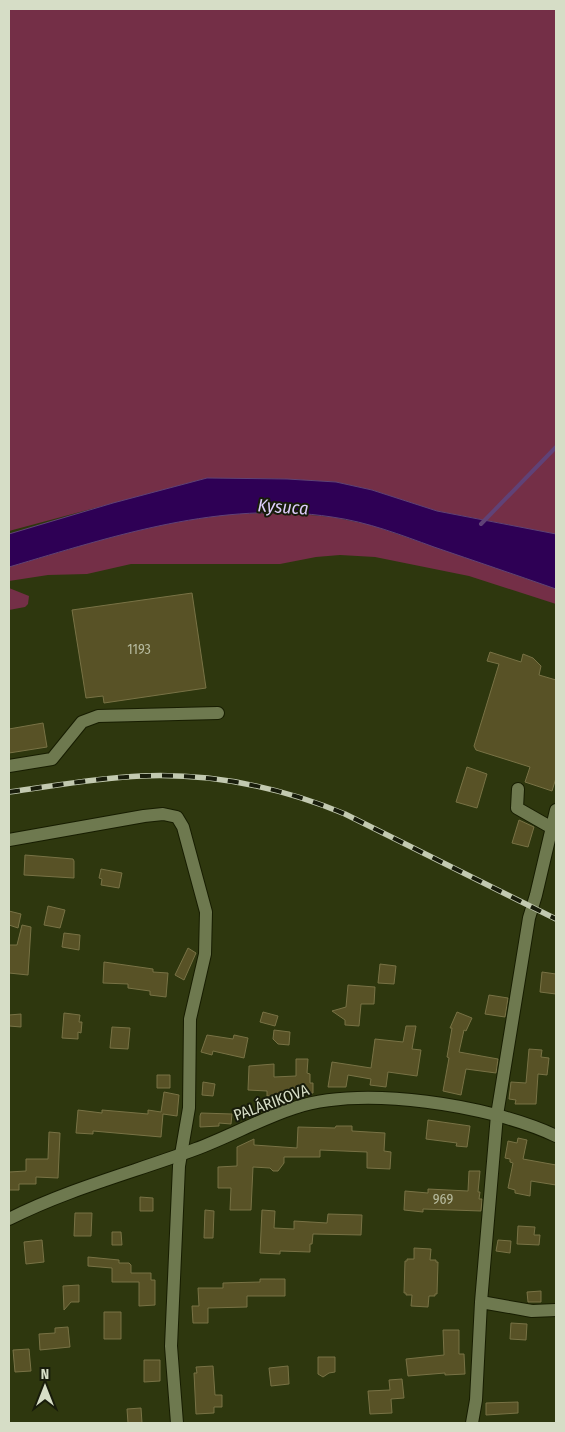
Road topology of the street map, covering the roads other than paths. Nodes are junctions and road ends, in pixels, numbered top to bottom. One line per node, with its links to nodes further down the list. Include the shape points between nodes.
1 (218, 713): 2 (street, via 98,716 82,722 52,760)
2 (9, 766)
3 (518, 789): 5 (street, via 517,808)
4 (556, 810): 5 (street)
5 (552, 828): 7 (street, via 529,918)
6 (9, 840): 9 (street, via 163,814 176,817 183,827 206,912 205,954 190,1019 190,1108)
7 (497, 1114): 8 (street, PALÁRIKOVA); 9 (street, PALÁRIKOVA, via 379,1098 319,1101 287,1110); 11 (street)
8 (556, 1136)
9 (181, 1154): 10 (street, PALÁRIKOVA, via 36,1205); 13 (street, via 171,1346)
10 (9, 1219)
11 (481, 1302): 12 (street, via 532,1311); 14 (street)
12 (556, 1310)
13 (177, 1423)
14 (472, 1423)

